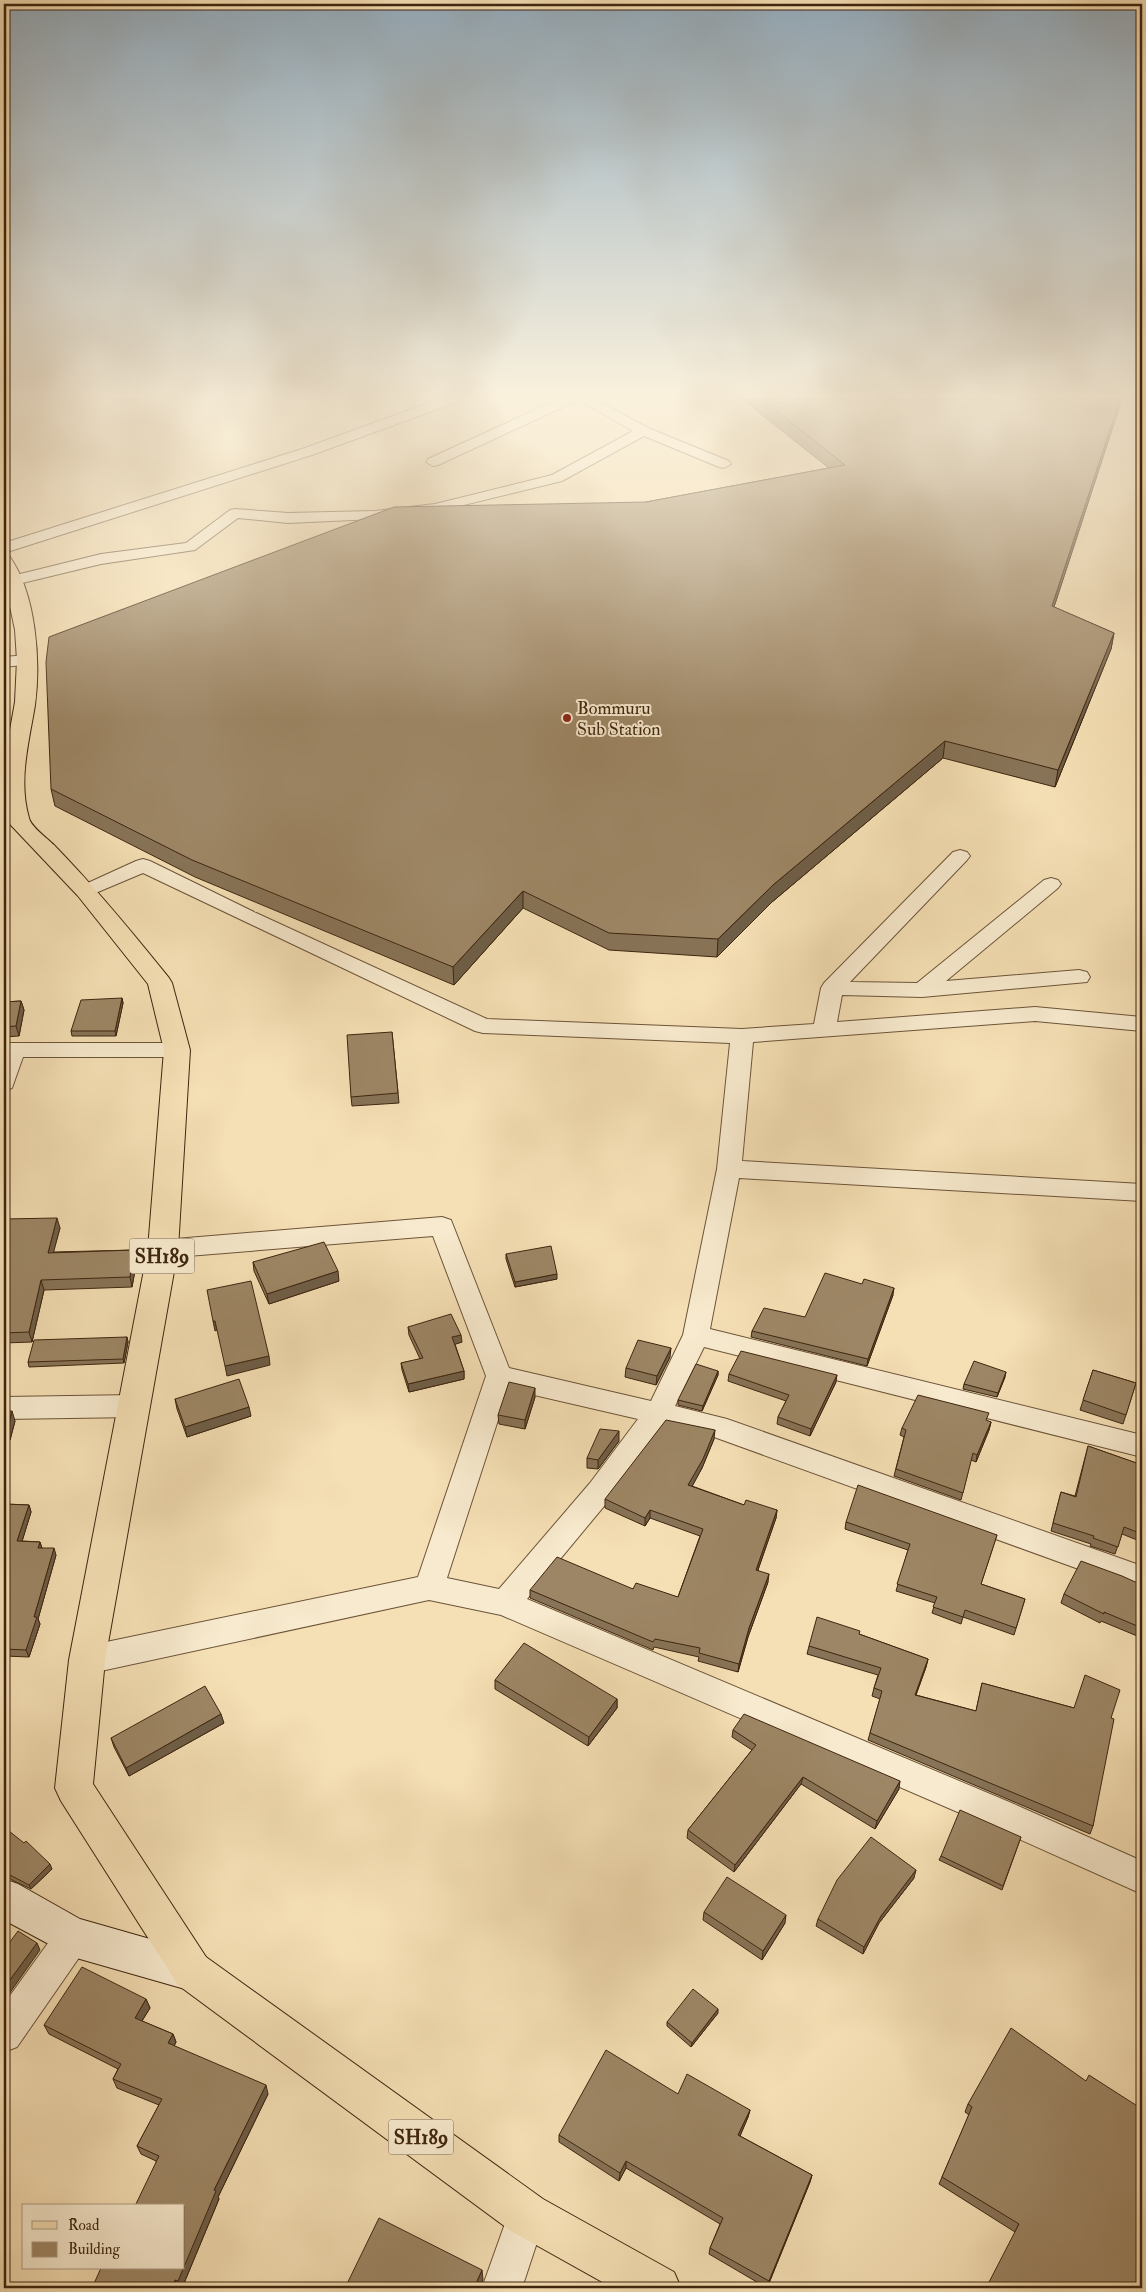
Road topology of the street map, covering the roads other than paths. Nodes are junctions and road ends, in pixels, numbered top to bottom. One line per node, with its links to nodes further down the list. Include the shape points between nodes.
1 (137, 506): 3 (street)
2 (443, 506): 4 (street, via 375,516 288,518 235,512 190,547)
3 (4, 548)
4 (9, 571): 5 (main road, SH189, via 25,630)
5 (15, 661): 6 (main road, SH189, via 26,702 13,771)
6 (11, 821): 9 (main road, SH189)
7 (960, 856): 11 (street)
8 (1051, 884): 12 (street)
9 (86, 891): 15 (street, via 143,865 483,1026); 17 (main road, SH189, via 160,983)
10 (1080, 977): 12 (street)
11 (832, 988): 12 (street); 14 (street)
12 (922, 990)
13 (1142, 1024): 14 (street, via 1035,1014)
14 (824, 1030): 15 (street)
15 (742, 1036): 19 (street)
16 (9, 1050): 17 (street); 18 (street)
17 (177, 1050): 21 (main road, SH189)
18 (4, 1083)
19 (729, 1169): 20 (street); 22 (street)
20 (1142, 1193)
21 (163, 1249): 23 (street, via 442,1226); 24 (main road, SH189)
22 (696, 1335): 26 (street); 27 (street)
23 (499, 1376): 26 (street); 29 (street)
24 (135, 1406): 25 (street); 31 (main road, SH189)
25 (4, 1408)
26 (658, 1414): 28 (street, via 717,1427); 30 (street, via 600,1491)
27 (1142, 1446)
28 (1142, 1579)
29 (429, 1587): 30 (street); 31 (street)
30 (505, 1603): 32 (street)
31 (87, 1660): 35 (main road, SH189, via 74,1788)
32 (1142, 1878)
33 (4, 1898): 34 (main road)
34 (74, 1937): 35 (main road); 36 (street)
35 (192, 1971): 37 (main road, SH189)
36 (4, 2034)
37 (527, 2215): 38 (street); 39 (main road, SH189)
38 (502, 2288)
39 (658, 2288)

